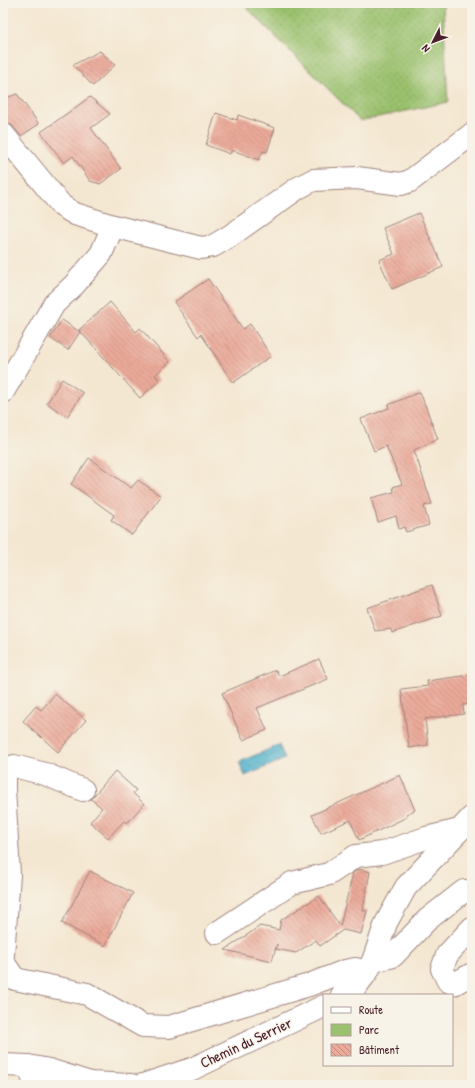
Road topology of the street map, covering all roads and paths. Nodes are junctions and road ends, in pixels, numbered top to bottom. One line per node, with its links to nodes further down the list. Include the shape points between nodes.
1 (3, 134): 3 (street, via 62,206 75,214)
2 (472, 134): 3 (street, via 410,181 401,184 357,178 313,180 213,246 201,248)
3 (113, 226): 4 (street, via 101,254 54,304)
4 (3, 392)
5 (83, 790): 10 (street, via 45,774 14,766 4,772 9,875)
6 (466, 823): 9 (street, via 382,853 356,856 329,874 292,883); 12 (street, via 406,887 386,923)
7 (472, 892): 12 (street, via 464,891 427,920 393,956)
8 (472, 928): 13 (street, via 447,956 442,969 448,981 454,984)
9 (217, 933)
10 (3, 955)
11 (3, 962): 12 (street, via 15,979 87,994 143,1026 169,1027 309,985 345,971)
12 (370, 966): 14 (street, via 355,988)
13 (472, 974)
14 (344, 994)
15 (323, 1006): 20 (street, Chemin du Serrier, via 192,1069)
16 (3, 1065): 17 (street)
17 (28, 1066): 18 (street); 19 (street, via 90,1083)
18 (38, 1085)
19 (131, 1085)
20 (143, 1085)

